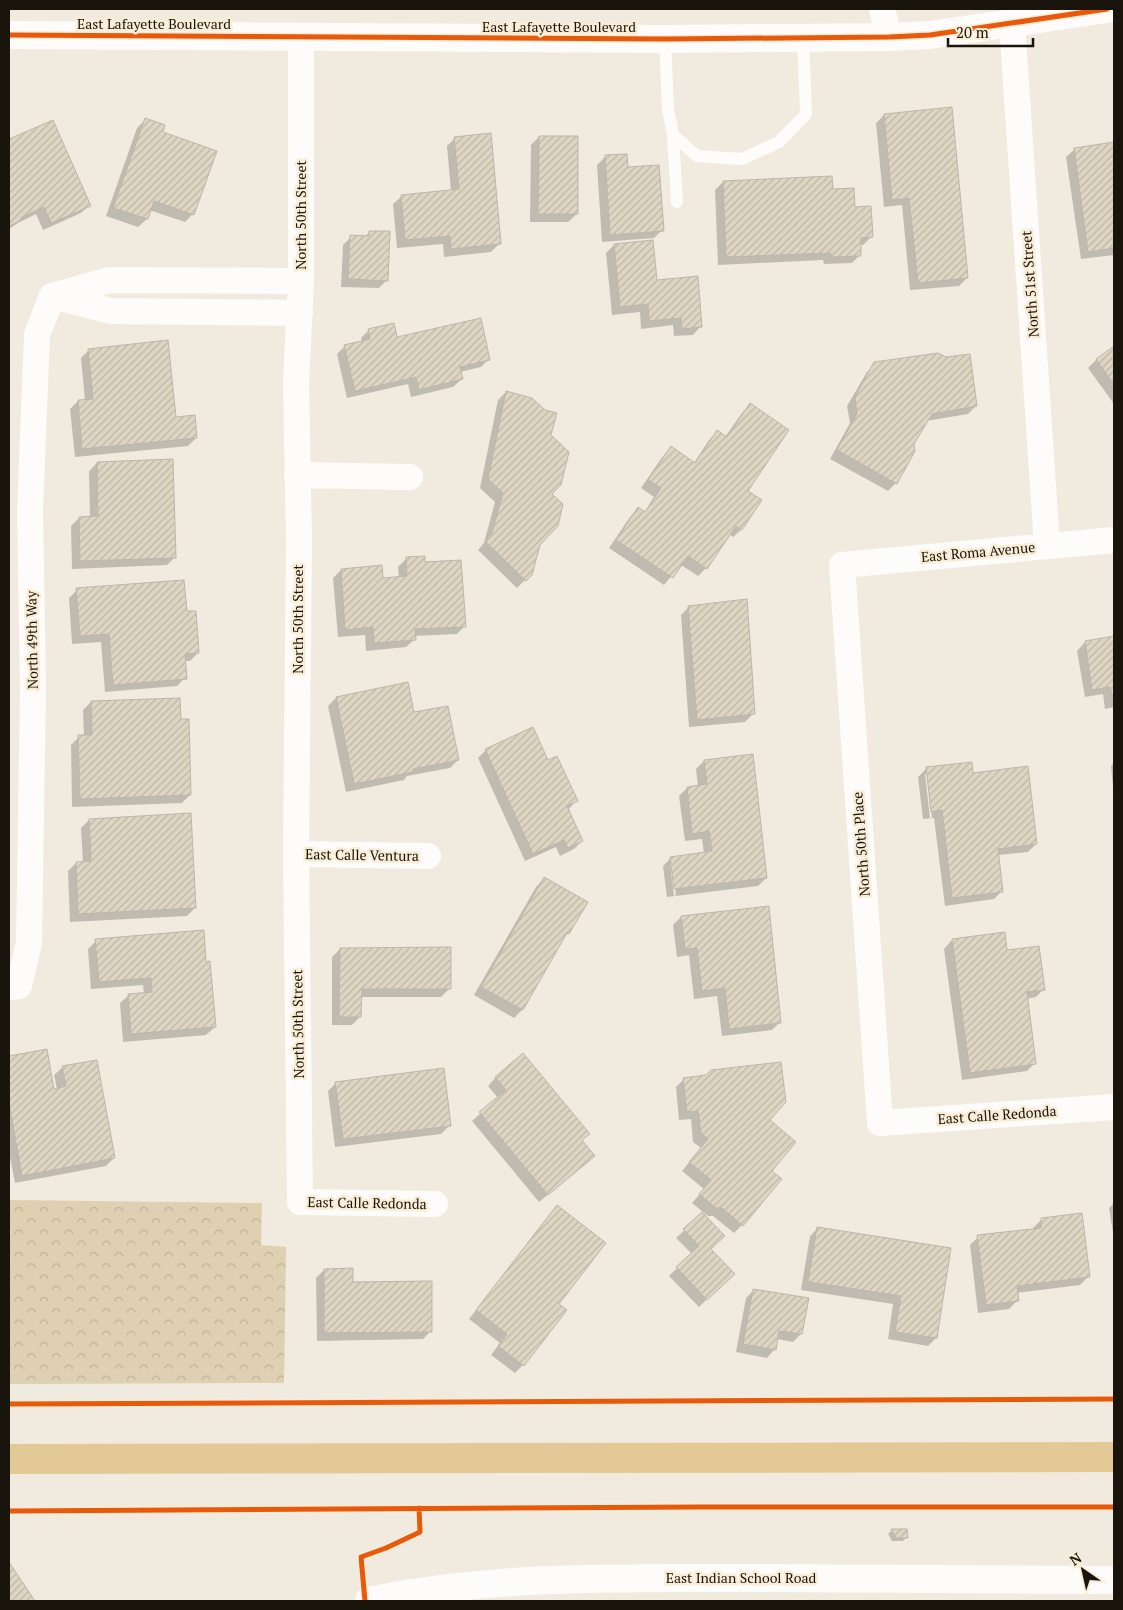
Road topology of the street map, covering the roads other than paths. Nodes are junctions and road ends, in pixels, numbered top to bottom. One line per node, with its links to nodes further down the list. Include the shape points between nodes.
1 (882, 9): 7 (street)
2 (1107, 9): 3 (street, East Lafayette Boulevard)
3 (1012, 23): 7 (street, East Lafayette Boulevard, via 930,35); 19 (street, North 51st Street)
4 (9, 35): 5 (street, East Lafayette Boulevard)
5 (302, 37): 8 (street, East Lafayette Boulevard); 12 (street, North 50th Street)
6 (803, 37): 7 (street, East Lafayette Boulevard); 8 (street, East Lafayette Boulevard); 9 (lane, via 806,114 779,142 742,159 697,156)
7 (889, 37)
8 (665, 39): 9 (lane)
9 (672, 135): 10 (lane)
10 (677, 202)
11 (187, 280): 12 (street); 13 (street, via 108,280); 14 (street)
12 (301, 281): 15 (street, North 50th Street)
13 (52, 296): 14 (street, via 110,311); 23 (street, North 49th Way, via 37,335 30,511 33,688 29,943)
14 (188, 312): 15 (street)
15 (300, 313): 16 (street, North 50th Street, via 296,383)
16 (297, 475): 17 (street); 21 (street, North 50th Street)
17 (410, 476)
18 (1114, 540): 19 (street, East Roma Avenue)
19 (1047, 546): 20 (street, East Roma Avenue)
20 (842, 564): 25 (street, North 50th Place)
21 (296, 854): 22 (street, East Calle Ventura); 26 (street, North 50th Street)
22 (428, 856)
23 (14, 986)
24 (1114, 1107): 25 (street, East Calle Redonda)
25 (880, 1123)
26 (300, 1202): 27 (street, East Calle Redonda)
27 (435, 1204)
28 (1114, 1580): 29 (street, East Indian School Road, via 672,1578 515,1581)
29 (369, 1601)

